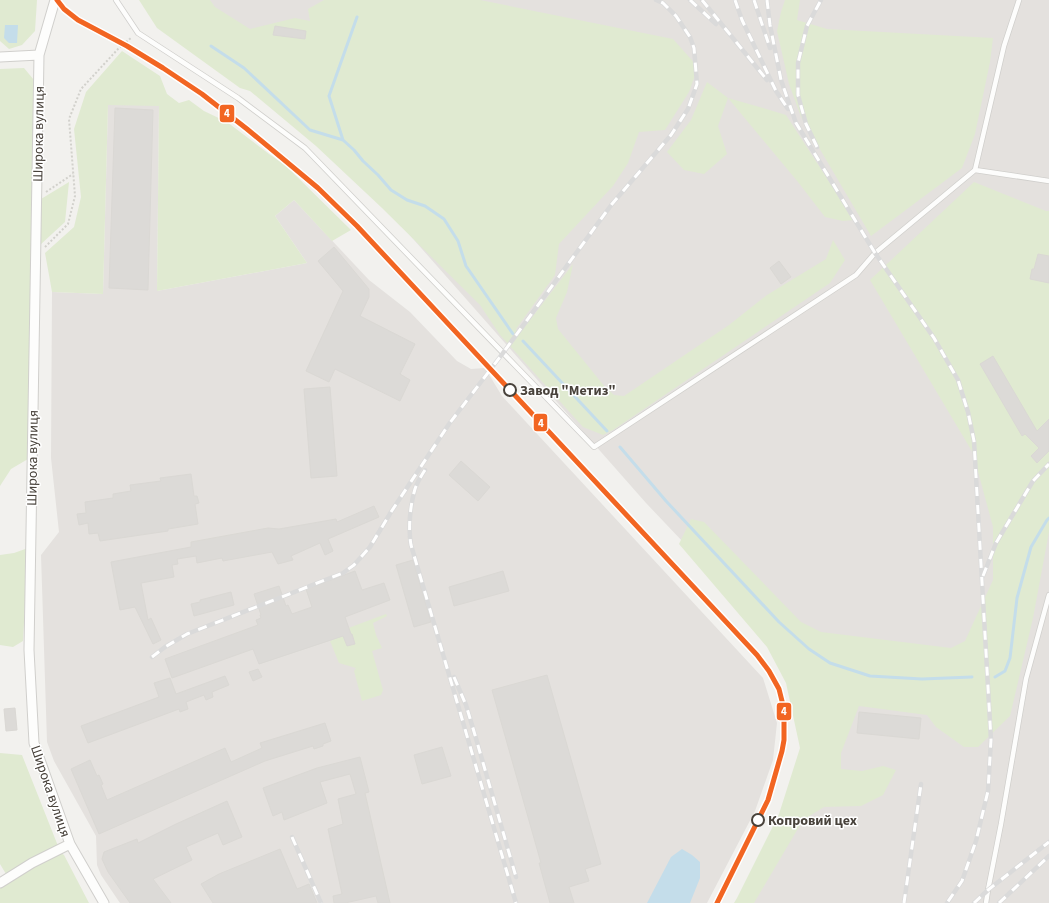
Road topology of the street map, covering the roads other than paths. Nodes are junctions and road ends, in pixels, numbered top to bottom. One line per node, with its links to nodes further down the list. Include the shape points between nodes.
1 (55, 0): 4 (street, Широка вулиця)
2 (116, 0): 6 (lane, via 138,33 238,98 305,148 594,447 856,275 875,253)
3 (1018, 0): 6 (lane, via 1004,46)
4 (39, 55): 5 (street); 9 (street, Широка вулиця, via 29,650 34,743)
5 (0, 57)
6 (975, 170): 7 (lane)
7 (1049, 181)
8 (1049, 595): 12 (lane, via 1026,679)
9 (70, 844): 10 (street); 11 (street, Широка вулиця)
10 (0, 883)
11 (104, 903)
12 (986, 903)

